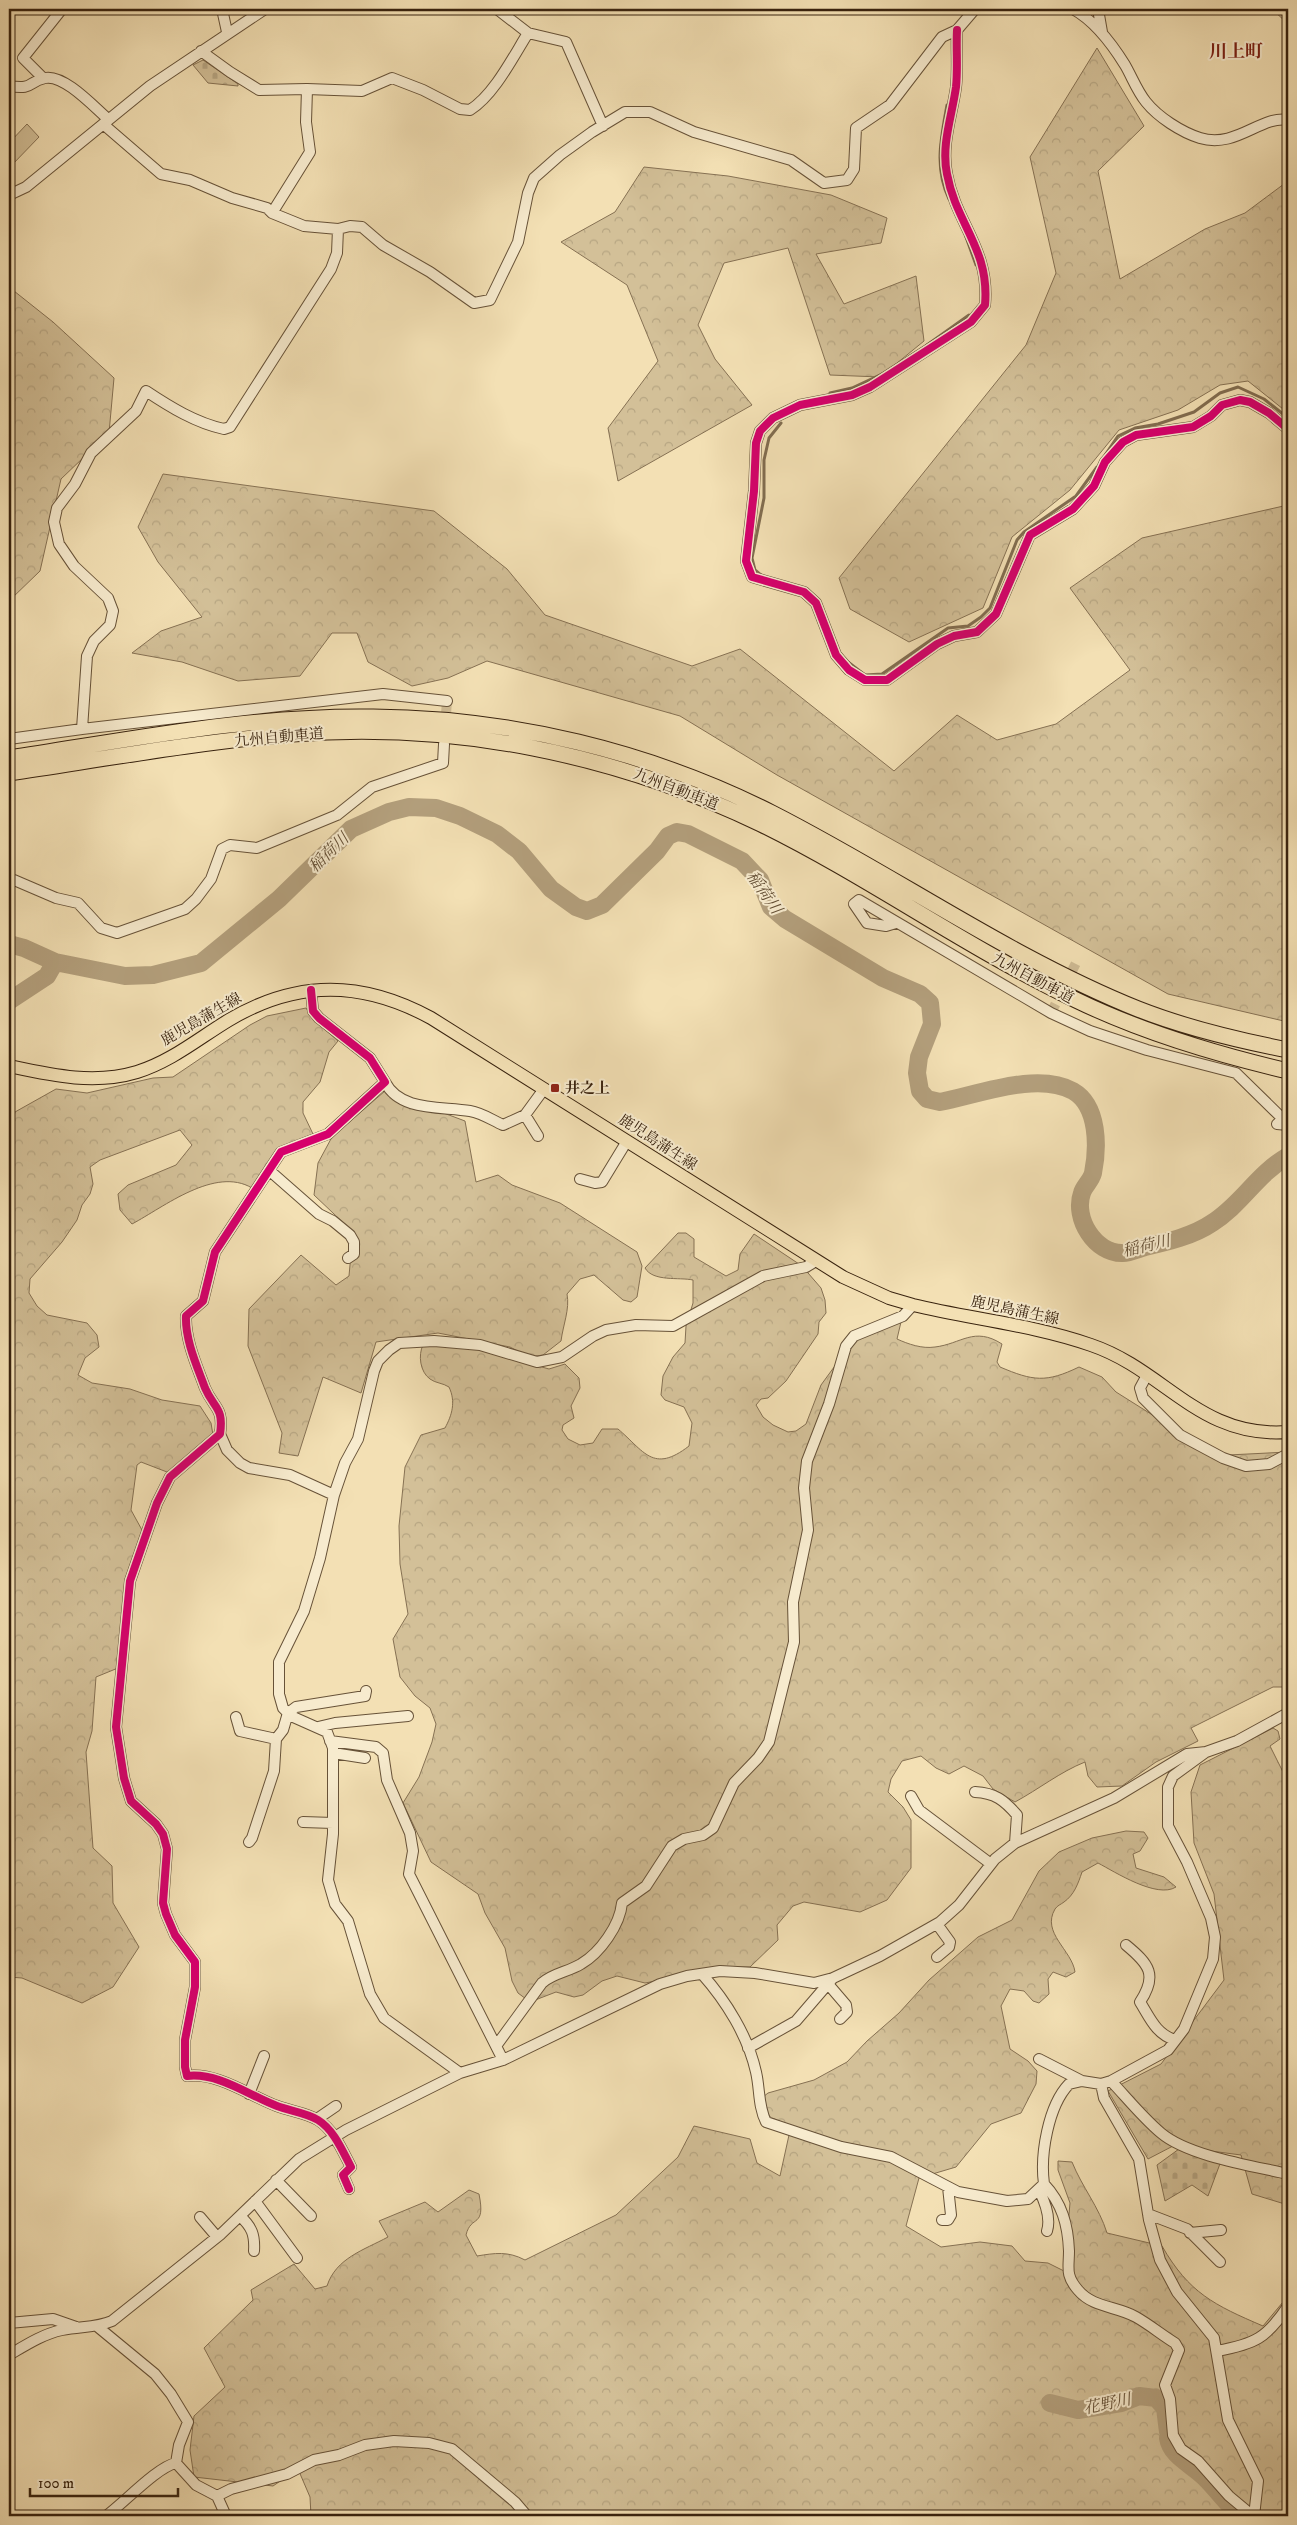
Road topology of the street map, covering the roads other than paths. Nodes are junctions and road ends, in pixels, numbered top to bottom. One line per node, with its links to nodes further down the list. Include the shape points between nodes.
1 (62, 9): 13 (street, via 23,58)
2 (222, 9): 9 (street)
3 (264, 9): 9 (street)
4 (497, 9): 10 (street)
5 (975, 9): 8 (street)
6 (1073, 9): 11 (street, via 1092,22)
7 (1098, 9): 11 (street)
8 (957, 30): 18 (street, via 942,37 890,105 856,128 854,169 847,180 824,183 791,160 694,132 650,112 625,112); 22 (street, via 956,86 945,158 953,199 976,243 984,271 985,305 971,322 870,387 852,395 800,404 773,418 760,431 756,443 746,561 752,577 804,592 816,603 836,655 849,670 865,680 887,680 937,644 954,636 977,632 996,614 1030,535 1073,510 1094,486 1106,462 1123,442 1136,435 1193,427 1222,405 1240,400 1269,413)
9 (227, 32): 12 (street)
10 (528, 33): 15 (street, via 480,104 470,110 460,109 392,78 362,90); 18 (street, via 566,42)
11 (1103, 35): 16 (street, via 1147,103 1168,121 1194,136 1214,140 1235,138 1276,121)
12 (201, 51): 15 (street, via 259,90); 17 (street)
13 (43, 78): 14 (street, via 24,88); 17 (street, via 58,79 72,88)
14 (9, 86)
15 (307, 89): 20 (street, via 306,122 310,152)
16 (1288, 120)
17 (106, 122): 19 (street, via 26,187); 20 (street, via 156,172 190,180)
18 (603, 126): 21 (street, via 560,155 534,178 518,242 489,301 474,303 383,245 362,227)
19 (9, 196)
20 (272, 213): 21 (street, via 304,226)
21 (338, 229): 24 (street, via 337,253 331,269 230,427 224,429 200,421 146,391 136,411 92,452 75,484 57,508 54,522 59,544 74,566 108,598 113,611 110,625 94,641 87,656)
22 (1288, 429)
23 (447, 701): 24 (street, via 383,694)
24 (82, 729): 25 (street)
25 (9, 739)
26 (444, 744): 29 (street, via 443,763 372,787 337,815 257,848 230,846 222,849 211,879 184,909 116,933 101,928 78,903)
27 (9, 758): 32 (highway, 九州自動車道, via 226,727 371,716 485,724 554,736 681,773 771,812 1008,946 1121,1002 1195,1029)
28 (9, 773): 34 (highway, 九州自動車道, via 294,734 372,731 428,734 552,750 677,788 764,826 1016,970 1086,1005 1190,1046)
29 (9, 880)
30 (896, 923): 38 (street, via 1051,1013 1090,1031 1147,1050 1236,1073 1283,1119 1277,1124)
31 (311, 990): 33 (main road, 鹿児島蒲生線, via 281,996 247,1010 184,1050 136,1072 108,1077 71,1077); 35 (street, via 313,1011 370,1058); 36 (main road, 鹿児島蒲生線, via 360,992 408,1005)
32 (1288, 1050)
33 (9, 1066)
34 (1288, 1071)
35 (385, 1082): 37 (street, via 400,1099 442,1110 472,1112 503,1125); 41 (street, via 328,1134 281,1152)
36 (544, 1089): 37 (street); 40 (main road, 鹿児島蒲生線)
37 (525, 1115): 39 (street)
38 (1288, 1125)
39 (538, 1136)
40 (627, 1141): 42 (street, via 602,1182); 44 (main road, 鹿児島蒲生線)
41 (270, 1171): 43 (street, via 318,1214 350,1235 354,1254); 48 (street, via 215,1252 204,1301 186,1316 186,1333 206,1389 222,1419)
42 (580, 1179)
43 (348, 1258)
44 (816, 1261): 45 (main road, 鹿児島蒲生線, via 870,1289); 50 (street, via 806,1267 762,1276 672,1326 636,1325 606,1330 562,1357 538,1362 480,1345 434,1341 399,1343 378,1361 358,1439)
45 (913, 1305): 46 (main road, 鹿児島蒲生線, via 1092,1345); 76 (street, via 902,1316 854,1336 846,1346 829,1404 807,1461 804,1488 808,1530 793,1602 794,1642 769,1742 734,1783 713,1828 672,1846 646,1886 622,1903 614,1928 594,1953 580,1965 542,1983)
46 (1147, 1375): 47 (main road, 鹿児島蒲生線, via 1214,1419 1261,1432); 49 (street, via 1140,1388 1143,1398 1180,1435 1223,1458 1246,1466 1269,1464)
47 (1288, 1432)
48 (220, 1434): 50 (street, via 228,1450 249,1468 290,1475); 84 (street, via 170,1477 157,1503 130,1581 116,1727 124,1778 132,1801 163,1834 167,1849 163,1903 166,1914 175,1935 195,1962 195,1987 185,2040 187,2076 196,2075)
49 (1288, 1454)
50 (334, 1495): 53 (street, via 304,1610 279,1662 279,1694)
51 (366, 1691): 53 (street, via 365,1696 296,1707)
52 (1288, 1713): 59 (street, via 1237,1741)
53 (288, 1714): 56 (street); 57 (street)
54 (236, 1716): 57 (street, via 240,1731)
55 (408, 1716): 56 (street)
56 (318, 1727): 58 (street, via 326,1732)
57 (276, 1739): 66 (street, via 274,1771)
58 (330, 1741): 60 (street); 76 (street, via 376,1747 382,1753 387,1780 410,1833 413,1851 409,1874)
59 (1206, 1752): 67 (street, via 1187,1754 1114,1798); 75 (street, via 1173,1776 1168,1787 1168,1826 1204,1902 1215,1937 1211,1964 1184,2029)
60 (333, 1753): 61 (street); 65 (street)
61 (365, 1758)
62 (975, 1792): 67 (street, via 988,1792 1000,1797 1017,1815)
63 (911, 1796): 68 (street, via 918,1810)
64 (303, 1822): 65 (street)
65 (333, 1824): 81 (street, via 328,1880 335,1904 348,1922 370,1994 384,2018)
66 (248, 1842)
67 (1015, 1842): 68 (street)
68 (991, 1864): 69 (street, via 959,1905)
69 (937, 1924): 71 (street, via 950,1942 949,1948); 73 (street)
70 (1126, 1945): 75 (street, via 1138,1955 1152,1978 1140,2002 1159,2032)
71 (937, 1957)
72 (702, 1974): 73 (street, via 755,1973 814,1983); 77 (street, via 721,1995); 79 (street, via 648,1988)
73 (830, 1981): 74 (street, via 846,2005 847,2012); 77 (street, via 796,2021)
74 (840, 2018)
75 (1175, 2040): 83 (street, via 1168,2050)
76 (496, 2046): 79 (street)
77 (748, 2048): 90 (street, via 766,2122 841,2147 891,2157)
78 (264, 2056): 84 (street)
79 (502, 2060): 81 (street)
80 (1039, 2060): 82 (street)
81 (460, 2073): 87 (street)
82 (1082, 2081): 83 (street); 91 (street, via 1065,2088 1048,2131 1043,2146)
83 (1106, 2082): 88 (street, via 1162,2134 1199,2151); 94 (street, via 1104,2098 1139,2159)
84 (249, 2094): 86 (street)
85 (336, 2106): 86 (street)
86 (317, 2119): 87 (street)
87 (334, 2136): 89 (street, via 310,2150); 92 (street, via 350,2167 342,2175)
88 (1288, 2174)
89 (276, 2180): 93 (street); 96 (street)
90 (948, 2187): 91 (street, via 958,2192 1007,2201 1028,2199); 98 (street, via 951,2215 948,2220)
91 (1042, 2187): 100 (street); 117 (street, via 1056,2197 1066,2219 1067,2274 1072,2282 1090,2301 1135,2316 1175,2343 1179,2350 1165,2385 1170,2399 1173,2435 1181,2450 1198,2461 1229,2496)
92 (349, 2189)
93 (255, 2201): 95 (street); 104 (street)
94 (1148, 2214): 101 (street); 110 (street, via 1164,2268 1177,2292 1214,2338)
95 (240, 2216): 102 (street); 103 (street, via 250,2225 255,2236)
96 (311, 2216)
97 (200, 2217): 102 (street)
98 (942, 2220)
99 (1221, 2230): 101 (street)
100 (1047, 2231)
101 (1190, 2233): 105 (street)
102 (217, 2238): 108 (street, via 123,2314)
103 (254, 2251)
104 (297, 2258)
105 (1220, 2262)
106 (1288, 2306): 110 (street, via 1274,2326 1256,2341)
107 (9, 2323): 109 (street, via 53,2319)
108 (98, 2327): 109 (street); 112 (street, via 155,2374 188,2422)
109 (79, 2328): 111 (street, via 47,2335)
110 (1217, 2351): 117 (street, via 1228,2420 1258,2481)
111 (9, 2355)
112 (176, 2463): 113 (street, via 196,2485); 114 (street)
113 (217, 2496): 115 (street); 116 (street, via 365,2445 394,2441 429,2443 452,2448)
114 (106, 2516)
115 (226, 2516)
116 (527, 2516)
117 (1253, 2516)

